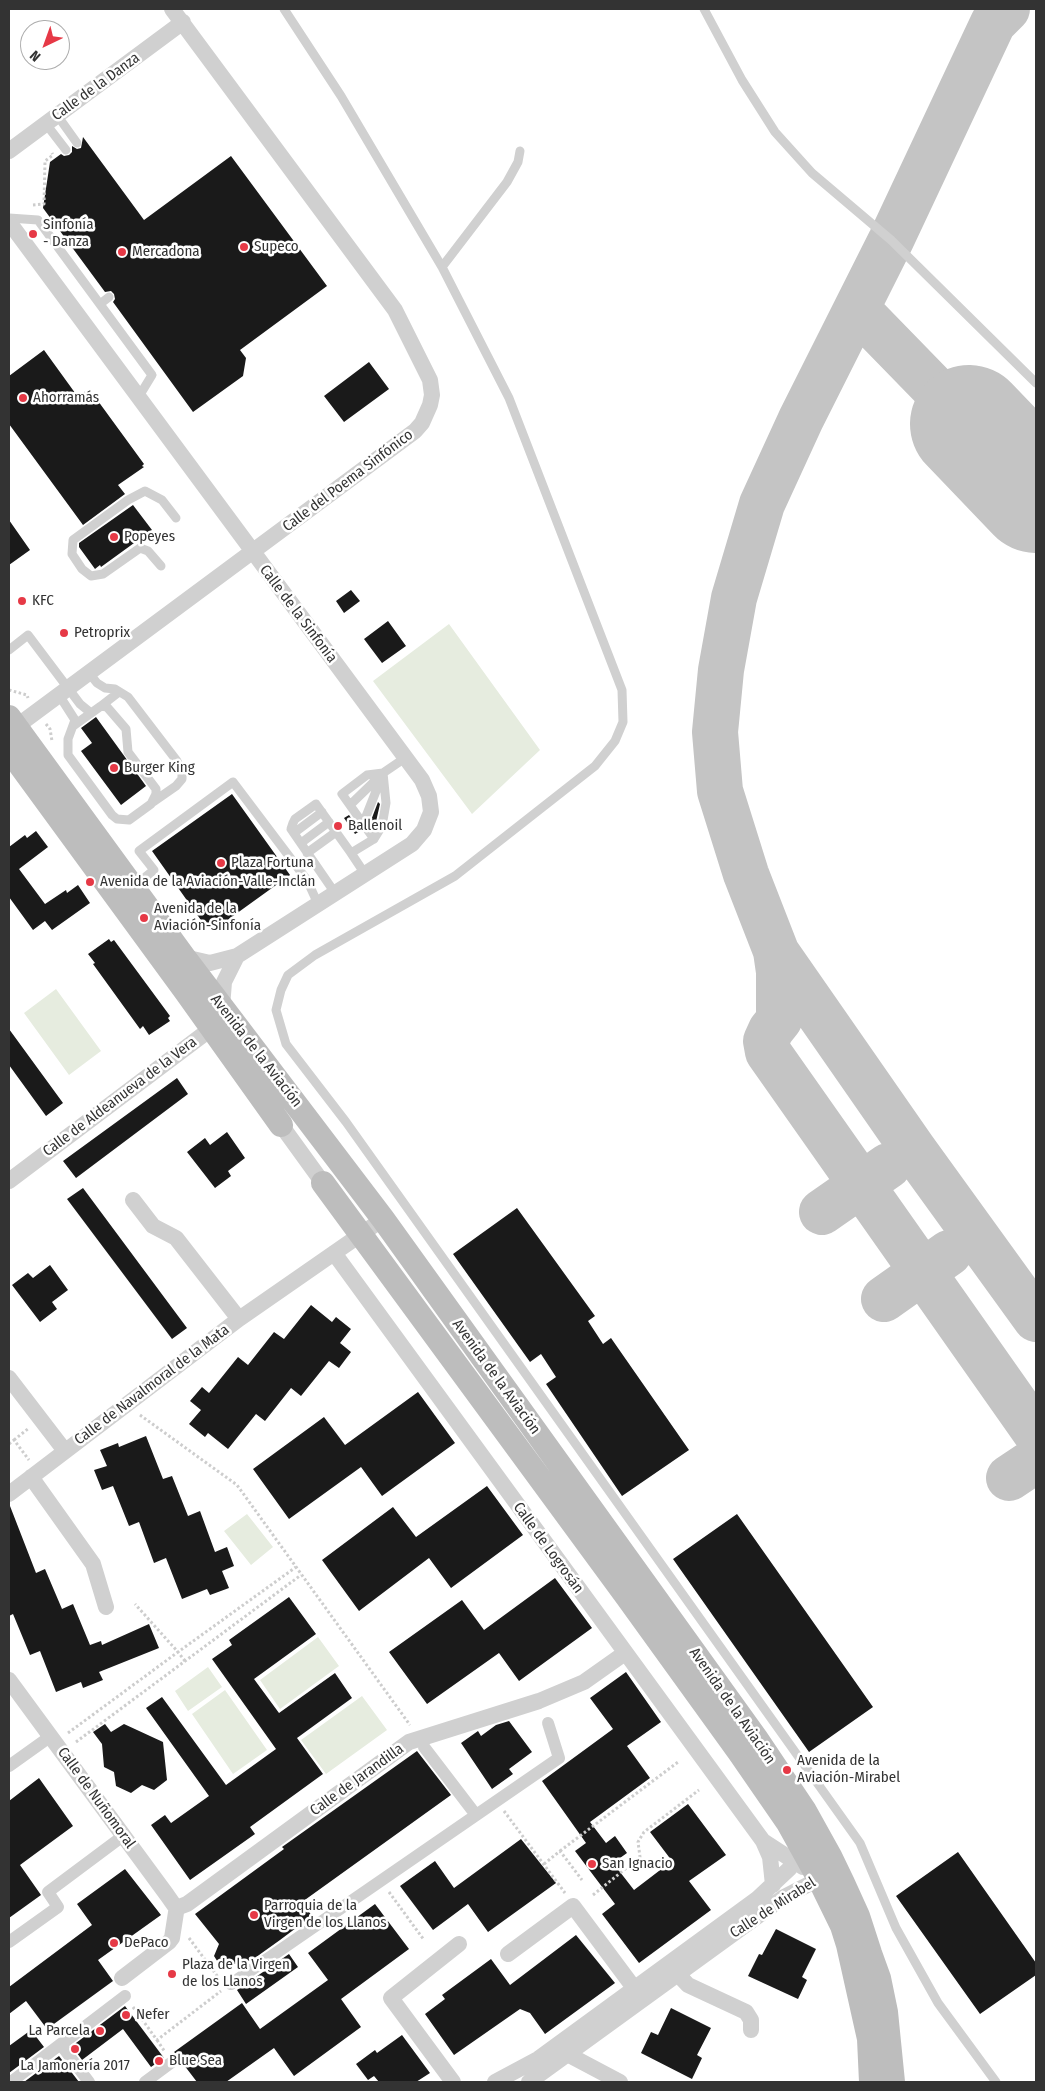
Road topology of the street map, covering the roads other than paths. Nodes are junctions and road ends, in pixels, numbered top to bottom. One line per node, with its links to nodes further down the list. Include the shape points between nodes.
1 (172, 9): 4 (street, Calle del Poema Sinfónico)
2 (284, 9): 12 (lane, via 341,96)
3 (704, 9): 15 (lane, via 742,80 775,132 812,173 890,240)
4 (183, 22): 5 (street, Calle de la Danza); 18 (street, Calle del Poema Sinfónico, via 395,310 430,380 432,395 422,423 415,432)
5 (52, 119): 6 (lane); 7 (lane); 8 (street, Calle de la Danza)
6 (77, 143)
7 (66, 150)
8 (9, 151)
9 (520, 151): 12 (lane, via 507,182)
10 (9, 218): 14 (lane, via 38,220)
11 (9, 222): 16 (street, Calle de la Sinfonía)
12 (442, 266): 95 (lane, via 509,398 622,690 623,722 615,741 595,766 455,876 315,955 288,975 276,1010 286,1044 341,1116 860,1843 896,1928 938,2003)
13 (109, 297): 14 (lane)
14 (100, 304): 16 (lane, via 152,375)
15 (1036, 383)
16 (138, 398): 18 (street, Calle de la Sinfonía)
17 (176, 518): 19 (lane, via 162,500 145,491 73,540 72,554 91,576 103,574 140,548 148,551)
18 (252, 552): 21 (street, Calle del Poema Sinfónico); 29 (street, Calle de la Sinfonía)
19 (161, 566)
20 (9, 650): 22 (lane, via 28,635)
21 (89, 673): 22 (street, Calle del Poema Sinfónico); 23 (lane, via 97,683)
22 (64, 691): 25 (lane); 26 (street, Calle del Poema Sinfónico); 27 (lane, via 75,720)
23 (119, 692): 24 (lane); 31 (lane, via 128,697 182,772 182,779 176,786)
24 (101, 706): 25 (lane); 31 (lane, via 107,707 126,729 128,752 156,789)
25 (91, 713): 27 (lane)
26 (11, 725): 41 (main road, Avenida de la Aviación)
27 (73, 726): 31 (lane, via 68,739 68,755 112,815 129,820)
28 (9, 750): 46 (main road, Avenida de la Aviación)
29 (405, 758): 30 (lane); 40 (street, Calle de la Sinfonía, via 426,788 431,812 424,830 412,844)
30 (383, 773): 32 (lane); 32 (lane, via 367,776 342,794); 34 (lane); 36 (lane, via 386,803 382,826)
31 (151, 804)
32 (350, 806): 34 (lane)
33 (329, 822): 35 (lane); 37 (lane); 37 (lane, via 316,804 295,819 291,829)
34 (363, 824): 36 (lane)
35 (336, 832): 38 (lane); 39 (lane)
36 (374, 839): 39 (lane)
37 (301, 843): 38 (lane)
38 (307, 852): 42 (lane)
39 (351, 854): 40 (lane)
40 (365, 874): 42 (street, Calle de la Sinfonía)
41 (133, 887): 43 (lane, via 154,870 139,851 234,782 307,880); 45 (main road, Avenida de la Aviación)
42 (335, 894): 43 (street, Calle de la Sinfonía)
43 (318, 904): 44 (street, Calle de la Sinfonía)
44 (237, 956): 45 (street, Calle de la Sinfonía, via 210,963); 46 (street, via 224,982)
45 (184, 957): 46 (main road, Avenida de la Aviación)
46 (217, 1017): 47 (main road, Avenida de la Aviación); 48 (street, Calle de Aldeanueva de la Vera); 51 (main road, Avenida de la Aviación)
47 (281, 1125): 49 (street, Avenida de la Aviación)
48 (9, 1181)
49 (322, 1183): 52 (main road, Avenida de la Aviación)
50 (133, 1200): 54 (street, Calle de Navalmoral de la Mata, via 153,1226 176,1238)
51 (383, 1218): 52 (street, Calle de Navalmoral de la Mata); 70 (main road, Avenida de la Aviación, via 756,1738 805,1811)
52 (360, 1235): 53 (street, Calle de Navalmoral de la Mata); 69 (main road, Avenida de la Aviación, via 739,1752 776,1805)
53 (334, 1253): 54 (street, Calle de Navalmoral de la Mata); 60 (street, Calle de Logrosán)
54 (238, 1319): 56 (street, Calle de Navalmoral de la Mata)
55 (9, 1378): 56 (street, Calle de Navalmoral de la Mata)
56 (65, 1451): 57 (street, Calle de Navalmoral de la Mata)
57 (32, 1471): 58 (street, Calle de Navalmoral de la Mata); 59 (street, via 93,1564)
58 (9, 1494)
59 (106, 1607)
60 (624, 1653): 68 (street, Calle de Logrosán); 73 (street, Calle de Jarandilla, via 584,1682 539,1701 409,1742)
61 (9, 1680): 63 (street, Calle de Nuñomoral)
62 (548, 1723): 66 (street, via 559,1758)
63 (57, 1736): 65 (street); 67 (street, Calle de Nuñomoral)
64 (424, 1747): 66 (street)
65 (9, 1766)
66 (476, 1815): 79 (street)
67 (123, 1836): 73 (street, Calle de Nuñomoral); 74 (street, via 48,1892 58,1907)
68 (763, 1841): 69 (street, Calle de Logrosán); 72 (street, Calle de Logrosán, via 770,1857)
69 (799, 1851): 70 (street, Calle de Mirabel); 71 (main road, Avenida de la Aviación); 72 (street, Calle de Mirabel, via 789,1869)
70 (830, 1856): 71 (street, Calle de Mirabel); 94 (main road, Avenida de la Aviación, via 858,1916 879,1978)
71 (819, 1879): 77 (street, Calle de Mirabel, via 784,1897); 93 (main road, Avenida de la Aviación, via 848,1945 869,2039)
72 (773, 1885): 77 (street, Calle de Mirabel)
73 (182, 1905): 78 (street, via 169,1942)
74 (9, 1942)
75 (459, 1944): 89 (street, via 391,1998)
76 (508, 1954): 80 (street, via 573,1906)
77 (672, 1969): 80 (street, Calle de Mirabel); 82 (street, via 688,1985 746,2012 751,2020)
78 (122, 1978)
79 (226, 1985)
80 (638, 1994): 84 (street, Calle de Mirabel); 90 (street, Calle de Mirabel, via 538,2059)
81 (125, 1996): 83 (street)
82 (750, 2030)
83 (63, 2043): 86 (street); 87 (street)
84 (569, 2054): 91 (street, Calle de Mirabel); 92 (street)
85 (172, 2062): 88 (street)
86 (12, 2082)
87 (89, 2082)
88 (145, 2082)
89 (453, 2082)
90 (495, 2082)
91 (529, 2082)
92 (620, 2082)
93 (871, 2082)
94 (893, 2082)
95 (996, 2082)

